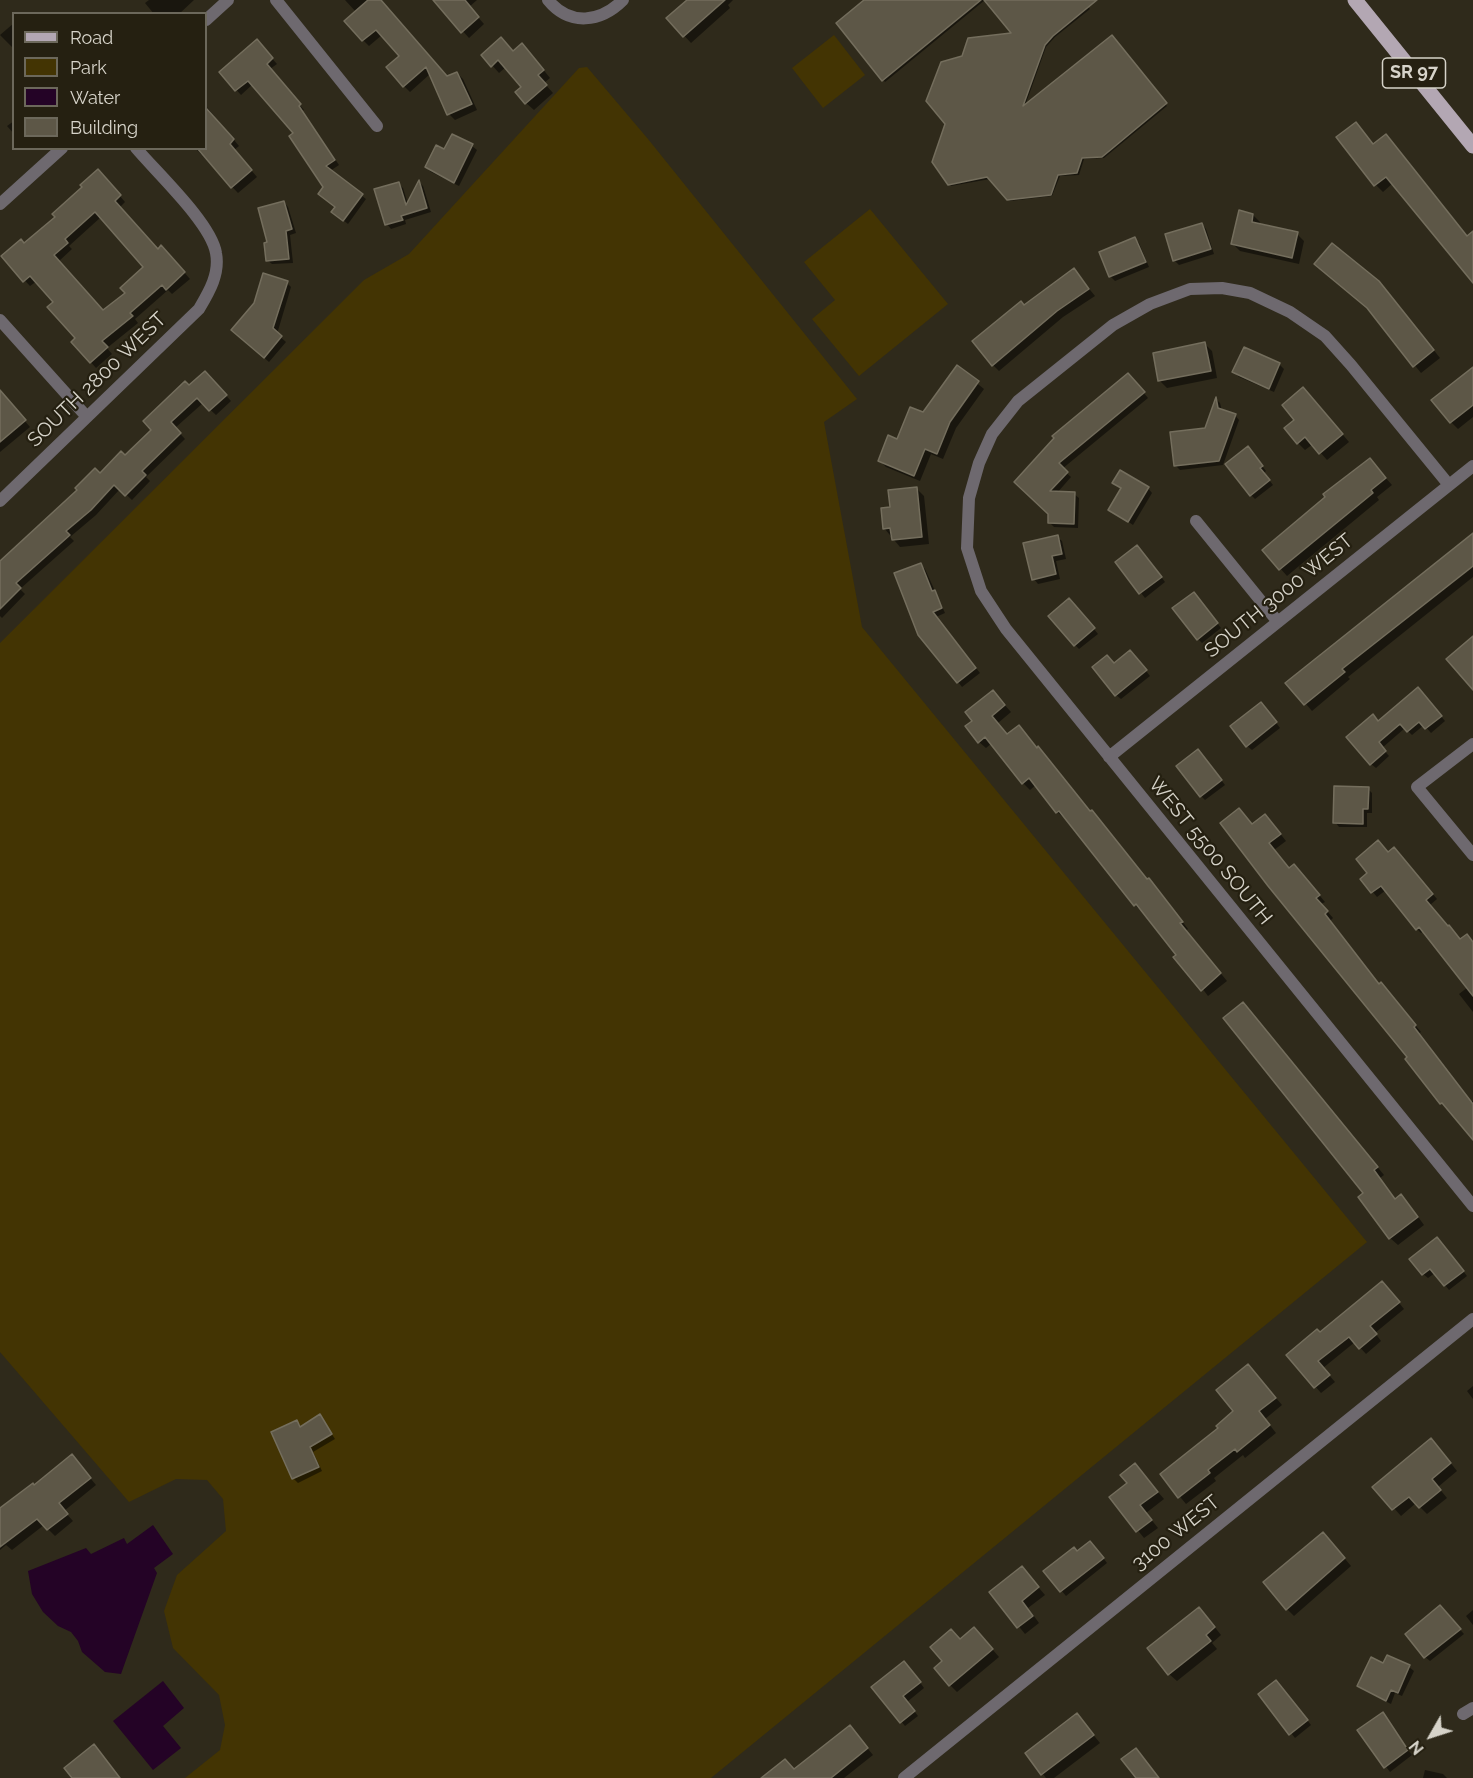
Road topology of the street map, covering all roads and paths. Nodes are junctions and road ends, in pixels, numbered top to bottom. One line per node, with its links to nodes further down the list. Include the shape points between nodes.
1 (228, 0): 6 (street)
2 (276, 0): 7 (street)
3 (548, 0): 4 (street, via 572,17 586,20 613,10)
4 (623, 0)
5 (1355, 0): 8 (main road, SR 97)
6 (207, 19)
7 (377, 126)
8 (1473, 146)
9 (60, 150): 11 (street)
10 (138, 150): 13 (street, SOUTH 2800 WEST, via 205,226 216,254 214,283 199,309)
11 (0, 204)
12 (0, 320): 13 (street)
13 (87, 417): 16 (street, SOUTH 2800 WEST)
14 (1473, 466): 15 (street, SOUTH 3000 WEST)
15 (1449, 485): 18 (street, SOUTH 3000 WEST); 20 (street, WEST 5500 SOUTH, via 1325,336 1290,312 1250,293 1222,288 1190,289 1150,304 1113,325 1018,401 992,434 969,498 968,548 981,591 1006,629)
16 (0, 501)
17 (1196, 521): 18 (street)
18 (1278, 622): 20 (street, SOUTH 3000 WEST)
19 (1473, 744): 21 (street, via 1417,787)
20 (1109, 757): 22 (street, WEST 5500 SOUTH)
21 (1473, 855)
22 (1473, 1206)
23 (1473, 1319): 24 (street, 3100 WEST)
24 (904, 1778)

